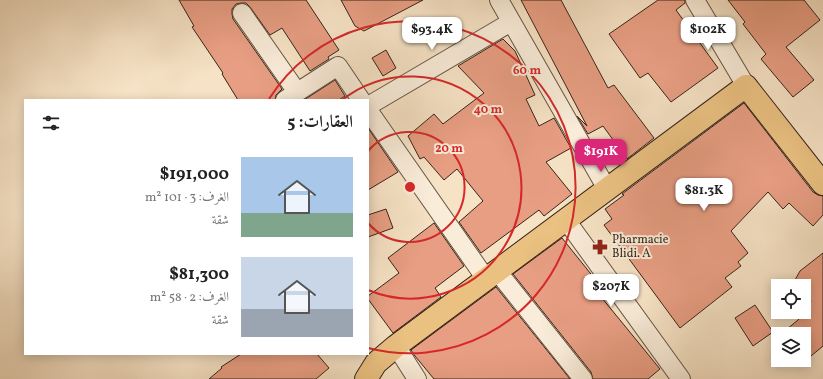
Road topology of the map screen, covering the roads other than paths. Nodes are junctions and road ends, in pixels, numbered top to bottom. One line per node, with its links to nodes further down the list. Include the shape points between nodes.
1 (499, 0): 4 (street)
2 (695, 0): 5 (street)
3 (242, 13): 6 (street)
4 (511, 22): 8 (street); 11 (street)
5 (746, 86): 10 (main road); 11 (main road)
6 (291, 96): 7 (street, via 338,66)
7 (360, 99)
8 (369, 105)
9 (369, 111): 13 (street)
10 (823, 184)
11 (607, 189): 12 (main road)
12 (566, 220): 13 (main road); 15 (street)
13 (491, 275): 14 (main road); 18 (street)
14 (396, 346): 16 (main road, via 376,363); 17 (street)
15 (675, 377)
16 (366, 379)
17 (416, 379)
18 (583, 379)

